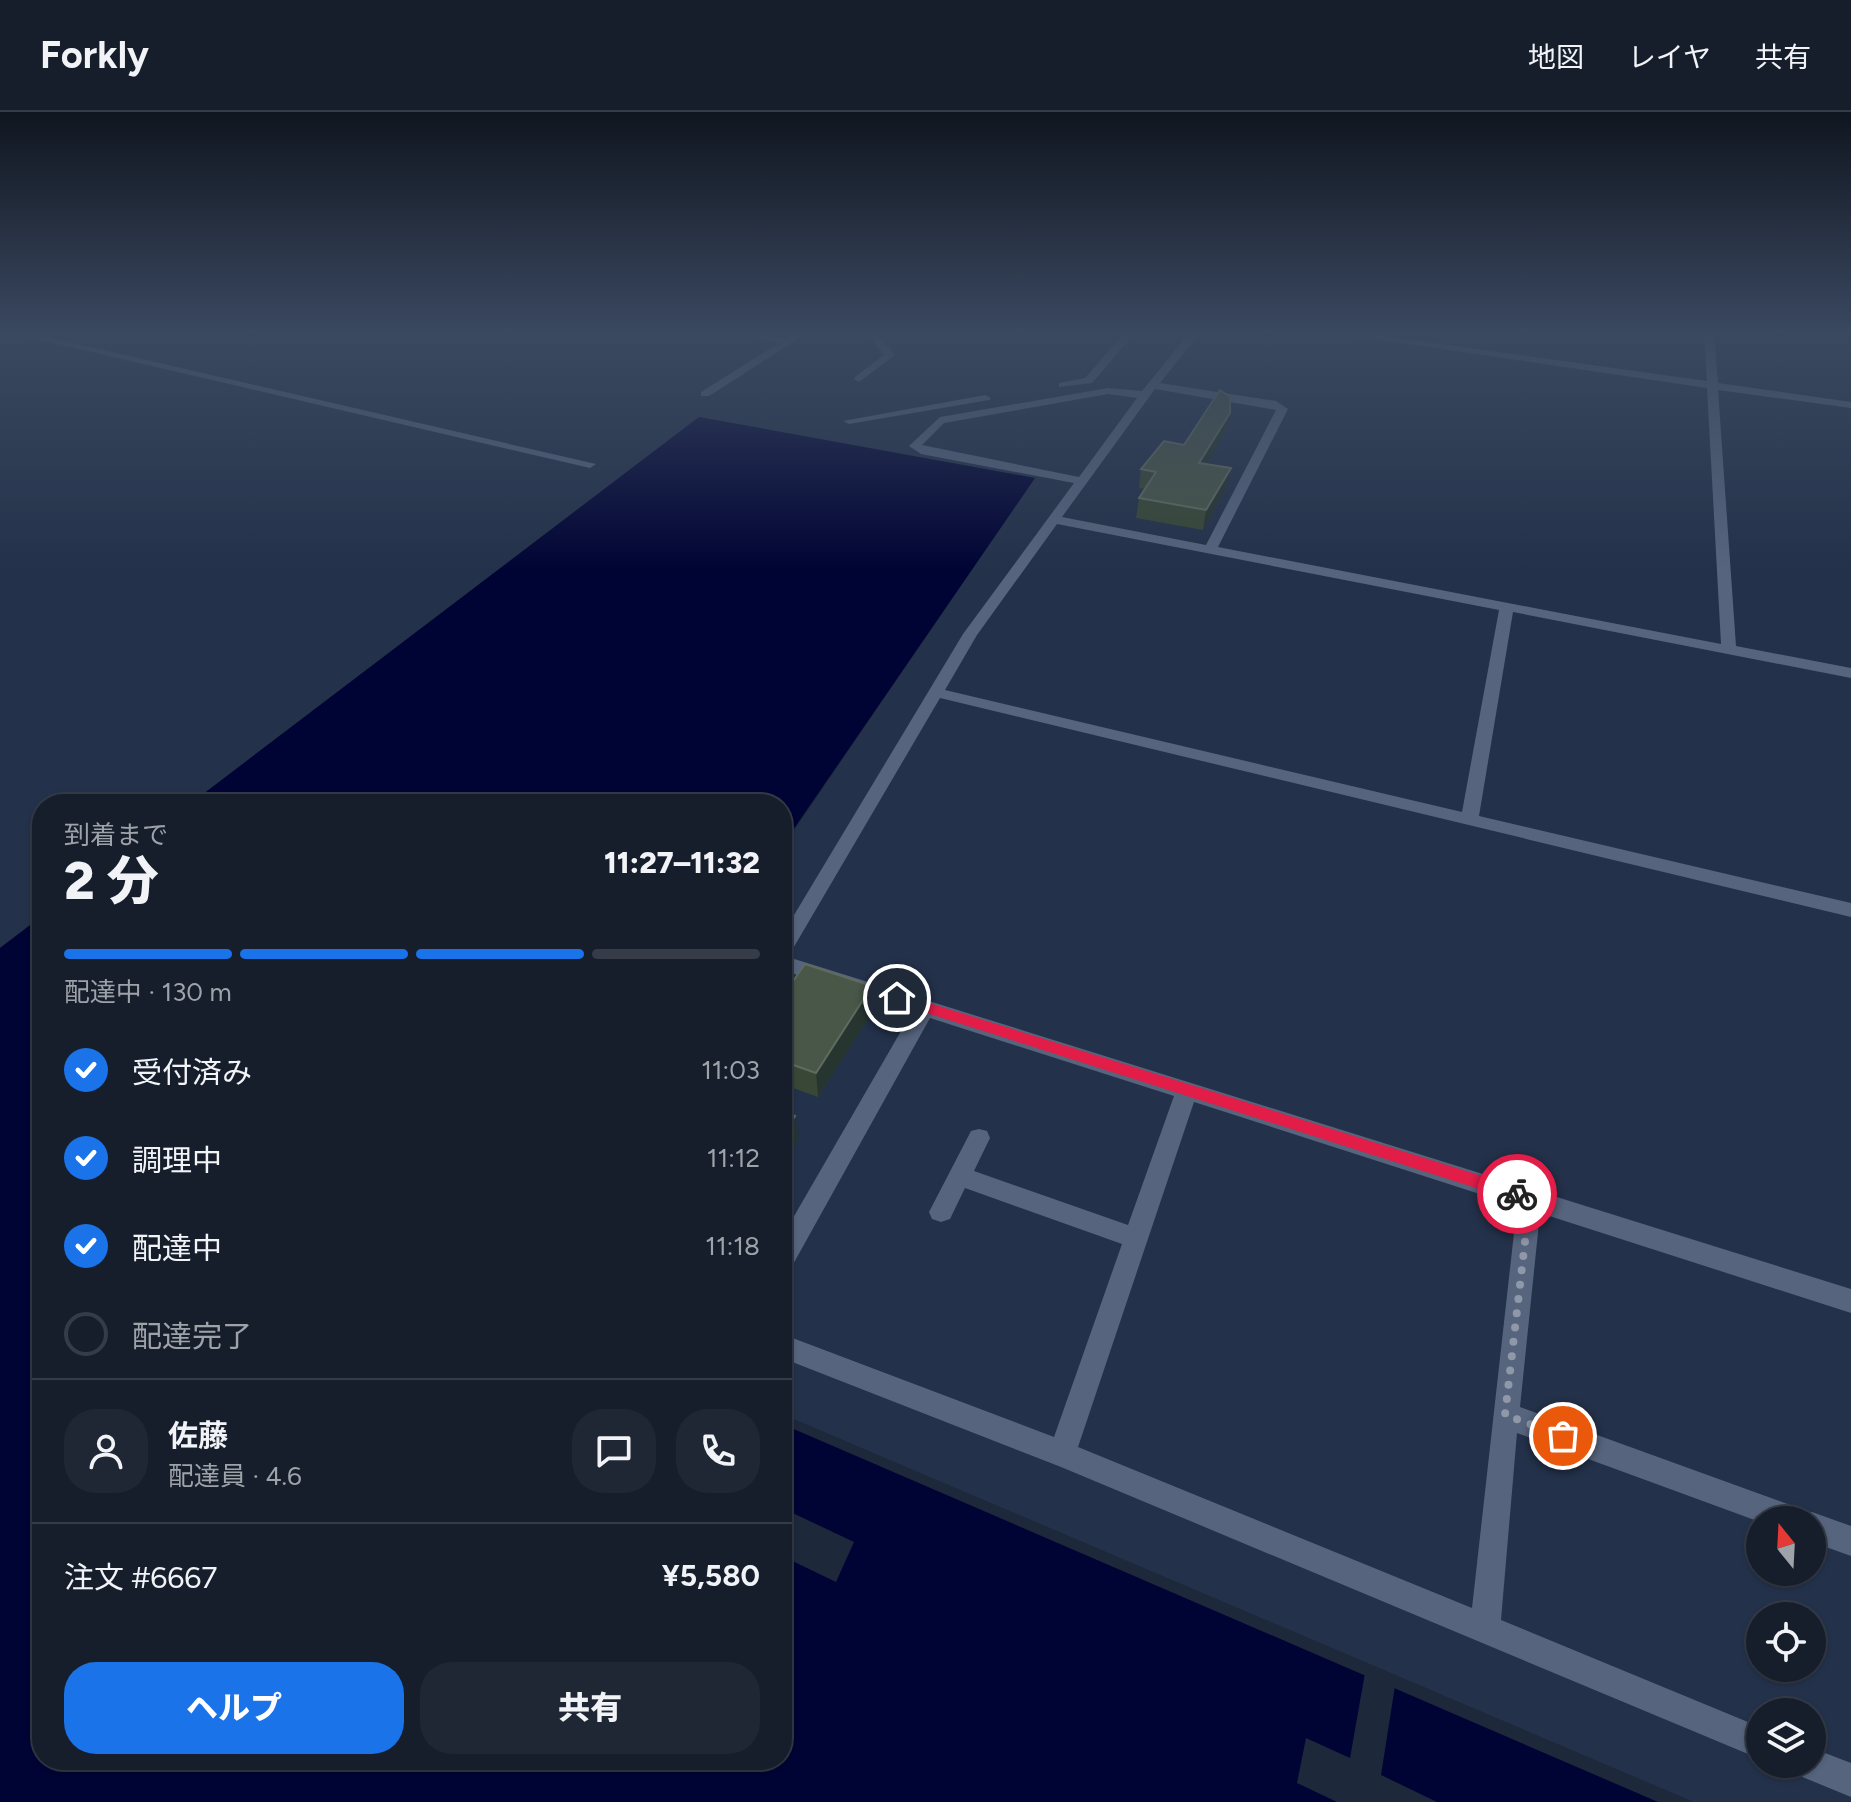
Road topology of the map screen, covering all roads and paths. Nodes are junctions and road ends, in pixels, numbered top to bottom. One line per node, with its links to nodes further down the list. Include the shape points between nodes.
1 (361, 412): 8 (street)
2 (904, 412): 7 (street)
3 (987, 412): 9 (street, via 940,420 915,446)
4 (1134, 412): 9 (street)
5 (1281, 412): 11 (street)
6 (1715, 412): 13 (street)
7 (849, 421)
8 (590, 464)
9 (1083, 481): 10 (street)
10 (1055, 520): 11 (street); 15 (street)
11 (1210, 550): 12 (street)
12 (1507, 607): 13 (street); 16 (street)
13 (1729, 649): 14 (street)
14 (1851, 673)
15 (934, 692): 16 (street); 18 (street)
16 (1470, 819): 17 (street)
17 (1851, 910)
18 (792, 935)
19 (792, 966): 20 (street)
20 (926, 1007): 21 (street); 27 (street)
21 (1186, 1092): 24 (street); 26 (street)
22 (979, 1138): 23 (street)
23 (960, 1176): 25 (street); 26 (street)
24 (1530, 1198): 28 (street); 30 (street)
25 (941, 1212)
26 (1136, 1238): 31 (street)
27 (792, 1242)
28 (1851, 1301)
29 (792, 1350): 31 (street)
30 (1505, 1415): 32 (street); 35 (street)
31 (1062, 1454): 35 (street)
32 (1755, 1506)
33 (1826, 1532): 34 (street)
34 (1851, 1541)
35 (1485, 1630): 36 (street)
36 (1746, 1737)
37 (1826, 1770): 38 (street)
38 (1851, 1780)

